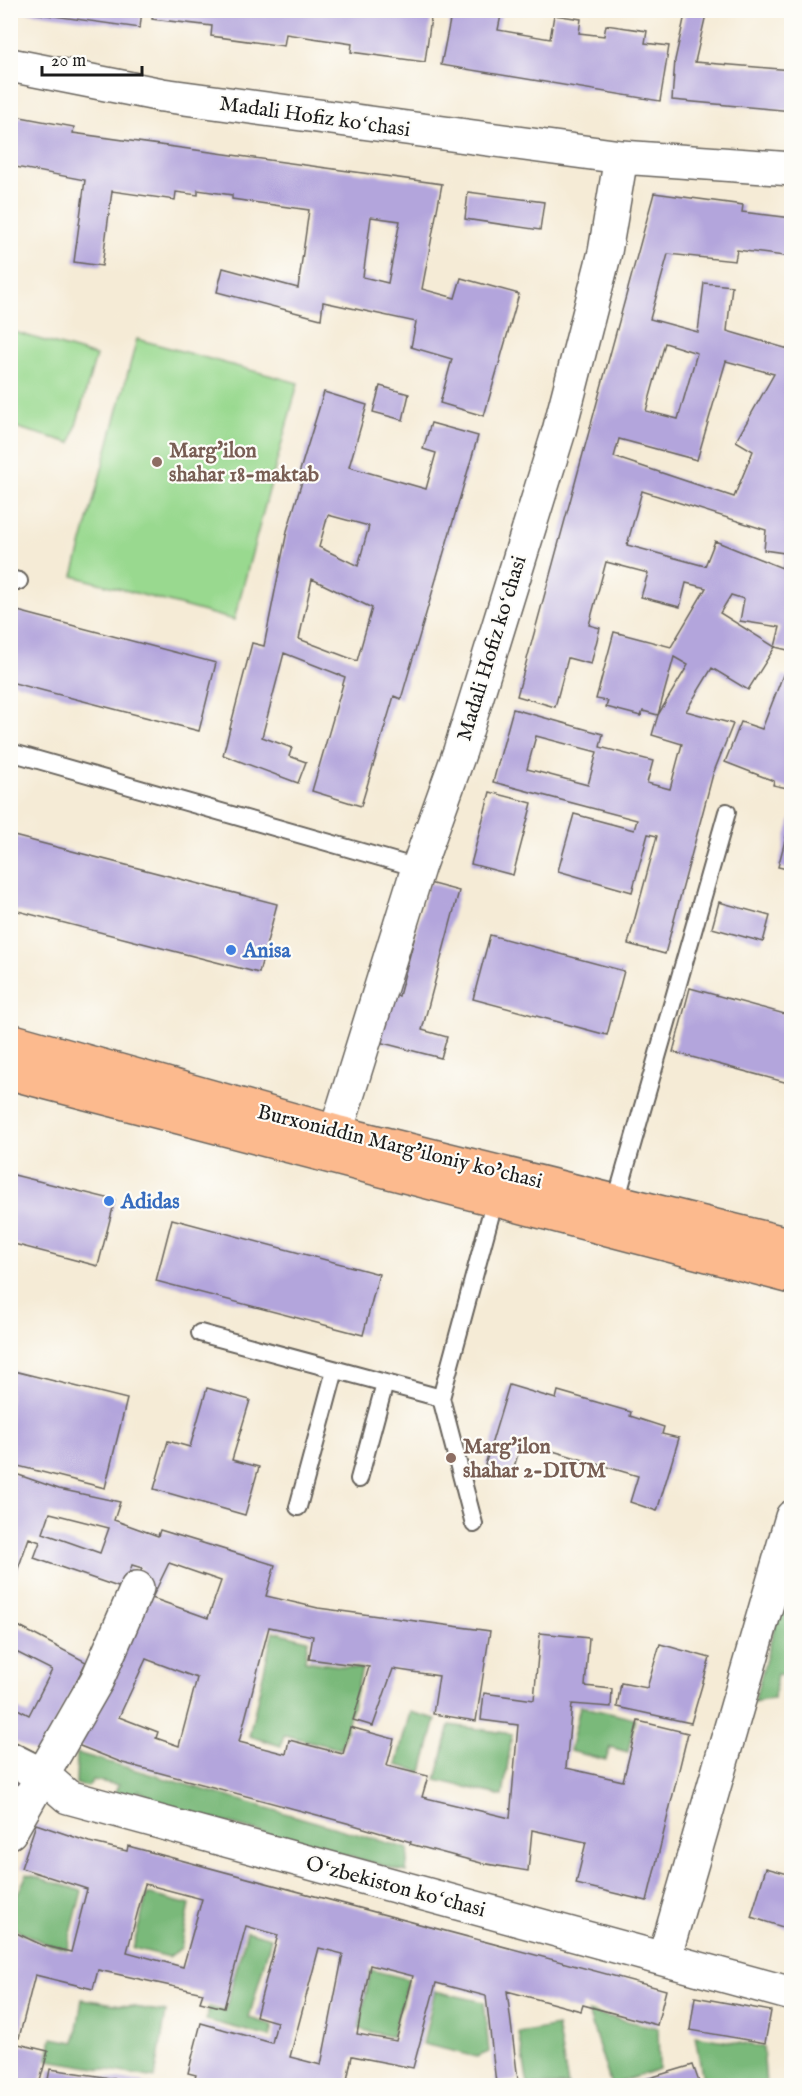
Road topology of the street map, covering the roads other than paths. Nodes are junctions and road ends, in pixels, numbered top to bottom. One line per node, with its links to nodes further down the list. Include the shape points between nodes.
1 (10, 65): 2 (street, Madali Hofiz koʻchasi, via 162,95)
2 (621, 157): 3 (street, Madali Hofiz koʻchasi); 6 (street, Madali Hofiz koʻchasi, via 605,252 559,431 460,751)
3 (792, 169)
4 (10, 752): 6 (lane)
5 (727, 812): 11 (lane)
6 (418, 868): 9 (street, Madali Hofiz koʻchasi)
7 (10, 1040): 9 (main road, Burxoniddin Marg’iloniy ko’chasi)
8 (10, 1073): 10 (main road, Burxoniddin Marg’iloniy ko’chasi)
9 (336, 1132): 11 (main road, Burxoniddin Marg’iloniy ko’chasi)
10 (495, 1199): 13 (main road, Burxoniddin Marg’iloniy ko’chasi); 17 (lane)
11 (616, 1201): 12 (main road, Burxoniddin Marg’iloniy ko’chasi)
12 (792, 1245)
13 (792, 1277)
14 (200, 1333): 15 (lane)
15 (335, 1370): 16 (lane); 19 (lane)
16 (385, 1383): 17 (lane); 18 (lane)
17 (441, 1398): 21 (lane)
18 (359, 1479)
19 (298, 1507)
20 (792, 1517): 26 (street)
21 (474, 1524)
22 (137, 1588): 24 (street, via 97,1680)
23 (10, 1759): 24 (street, Oʻzbekiston koʻchasi)
24 (44, 1776): 25 (street); 26 (street, Oʻzbekiston koʻchasi, via 68,1797)
25 (10, 1832)
26 (664, 1959): 27 (street, Oʻzbekiston koʻchasi)
27 (792, 1994)

